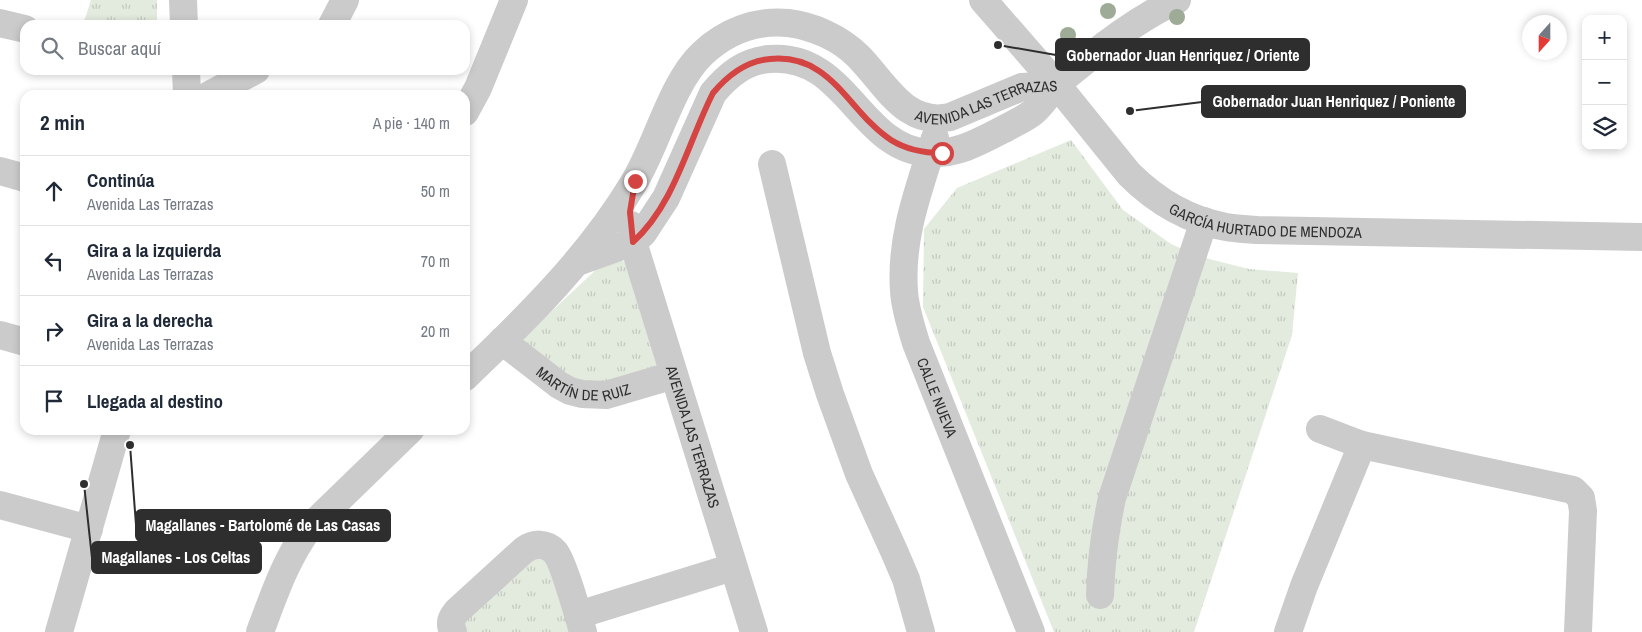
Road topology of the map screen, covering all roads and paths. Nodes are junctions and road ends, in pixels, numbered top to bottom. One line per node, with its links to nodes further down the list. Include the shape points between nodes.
1 (183, 0): 6 (street)
2 (345, 0): 7 (street)
3 (514, 0): 13 (street)
4 (1177, 0): 11 (street, via 1137,22)
5 (991, 3): 11 (street, GARCÍA HURTADO DE MENDOZA)
6 (184, 20)
7 (335, 20)
8 (0, 22): 9 (street)
9 (20, 28)
10 (247, 75): 12 (street)
11 (1057, 85): 14 (street, AVENIDA LAS TERRAZAS, via 1022,87); 15 (street, AVENIDA LAS TERRAZAS, via 1028,116 964,148); 20 (street, GARCÍA HURTADO DE MENDOZA, via 1141,186 1166,204)
12 (218, 90)
13 (470, 103)
14 (940, 120): 15 (street, CALLE NUEVA); 19 (street, AVENIDA LAS TERRAZAS, via 923,117 904,107 858,55 826,34 788,23 757,24 729,34 700,56 678,88)
15 (930, 153): 22 (street, AVENIDA LAS TERRAZAS, via 917,152 891,140 816,68 778,58 749,64 723,81 713,93 666,198); 43 (street, CALLE NUEVA, via 905,242 904,292 909,318 916,343)
16 (772, 164): 42 (street, via 817,353 830,394 859,474 906,580)
17 (0, 171): 18 (street)
18 (20, 177)
19 (635, 181): 22 (street, AVENIDA LAS TERRAZAS, via 630,212); 23 (street, AVENIDA LAS TERRAZAS, via 617,211)
20 (1204, 221): 21 (street, GARCÍA HURTADO DE MENDOZA, via 1257,230); 36 (street, via 1112,498 1101,561)
21 (1639, 229)
22 (633, 242): 23 (street, AVENIDA LAS TERRAZAS); 28 (street, AVENIDA LAS TERRAZAS)
23 (577, 262): 26 (street, AVENIDA LAS TERRAZAS)
24 (0, 335): 25 (street)
25 (20, 341)
26 (502, 341): 27 (street, AVENIDA LAS TERRAZAS); 28 (street, MARTÍN DE RUIZ, via 559,385 582,394 606,395)
27 (470, 372)
28 (674, 375): 35 (street, AVENIDA LAS TERRAZAS)
29 (1320, 429): 32 (street)
30 (116, 435): 34 (street)
31 (405, 435): 39 (street, via 308,529 284,568)
32 (1362, 445): 44 (street); 45 (street, via 1573,490 1581,498 1584,511)
33 (0, 505): 34 (street)
34 (89, 529): 38 (street)
35 (733, 566): 37 (street); 41 (street, AVENIDA LAS TERRAZAS)
36 (1100, 595)
37 (581, 623): 40 (street, via 556,553 537,544 524,550 457,611 451,621)
38 (59, 632)
39 (260, 632)
40 (453, 632)
41 (754, 632)
42 (921, 632)
43 (1031, 632)
44 (1288, 632)
45 (1578, 632)

